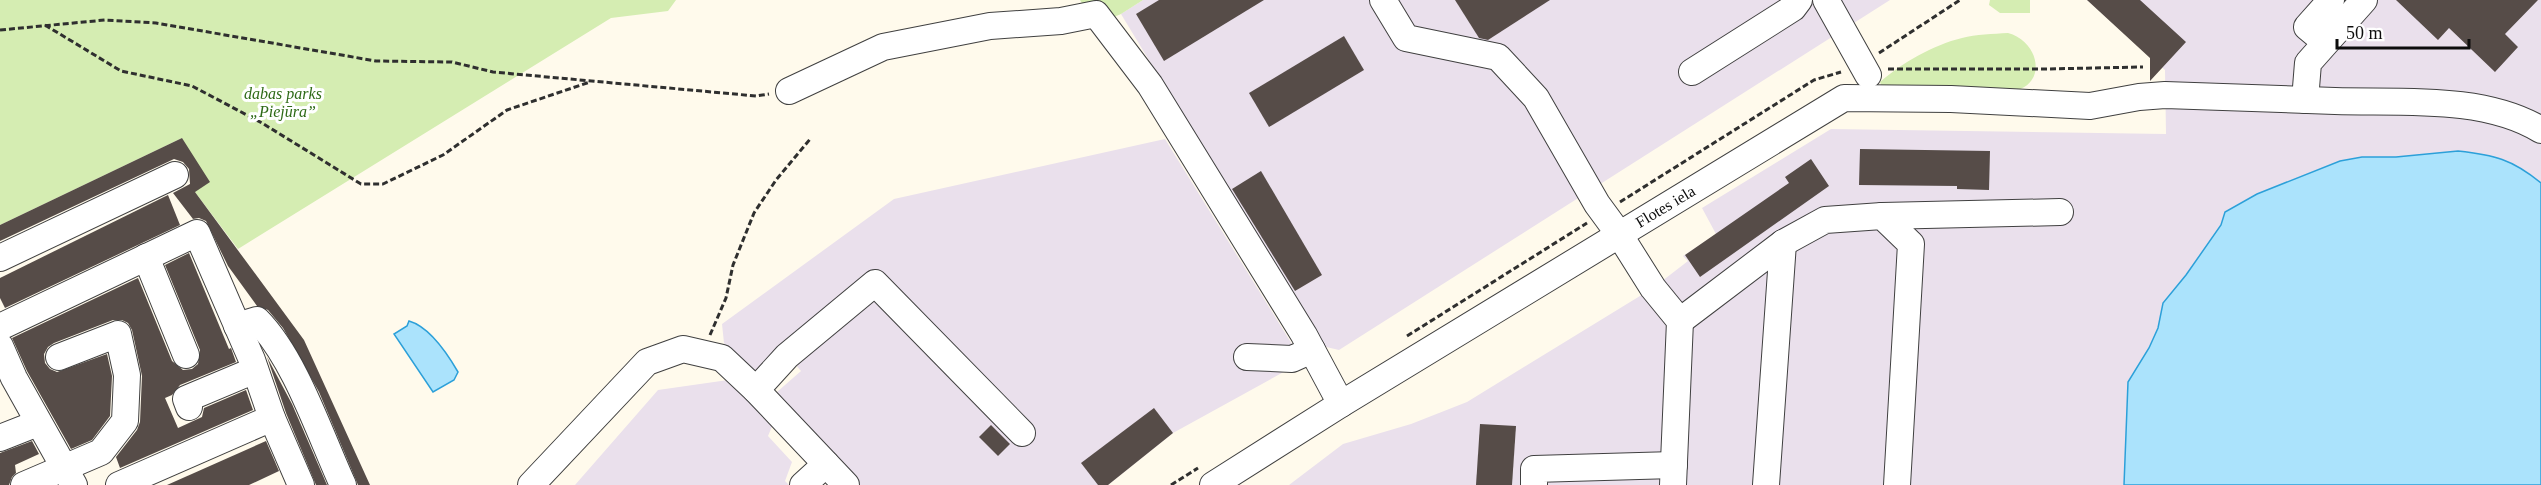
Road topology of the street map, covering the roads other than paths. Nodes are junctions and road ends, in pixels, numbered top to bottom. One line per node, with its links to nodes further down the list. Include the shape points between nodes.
1 (1383, 0): 15 (street, via 1406,38 1498,57 1536,98)
2 (1799, 0): 8 (street, via 1793,8)
3 (1826, 0): 7 (street)
4 (2331, 0): 6 (street, via 2307,27)
5 (2364, 0): 6 (street)
6 (2325, 42): 10 (street, via 2307,63)
7 (1870, 69)
8 (1692, 72)
9 (789, 91): 22 (street, via 884,47 990,26 1061,21 1096,14 1150,85)
10 (2306, 100): 11 (street, Flotes iela, via 2473,106 2508,114); 15 (street, Flotes iela, via 2165,95 2090,106 1844,98)
11 (2541, 130)
12 (175, 175): 18 (street)
13 (2060, 212): 14 (street)
14 (1882, 216): 16 (street, via 1825,220); 49 (street, via 1911,244)
15 (1620, 234): 19 (street, via 1653,288); 28 (street, Flotes iela)
16 (1783, 243): 19 (street); 48 (street)
17 (146, 257): 20 (street, via 197,233); 21 (street); 23 (street)
18 (0, 258)
19 (1680, 321): 36 (street)
20 (237, 326): 26 (street); 43 (street, via 257,320 271,334)
21 (1, 329): 31 (street, via 14,378)
22 (1312, 350): 25 (street, via 1292,359); 28 (street)
23 (186, 355)
24 (59, 357): 34 (street, via 118,334 127,375 125,421)
25 (1247, 357)
26 (255, 370): 29 (street, via 186,399); 30 (street)
27 (756, 390): 32 (street, via 787,356 875,283); 35 (street); 44 (street, via 722,358 682,349 647,362)
28 (1341, 404): 38 (street, Flotes iela)
29 (189, 407)
30 (272, 418): 39 (street); 42 (street)
31 (38, 423): 33 (street); 37 (street)
32 (1022, 433)
33 (0, 438)
34 (97, 455): 37 (street); 41 (street)
35 (826, 464): 45 (street); 46 (street)
36 (1673, 475): 47 (street, via 1534,469)
37 (70, 476): 40 (street)
38 (1207, 476)
39 (293, 482)
40 (24, 485)
41 (110, 485)
42 (119, 485)
43 (343, 485)
44 (531, 485)
45 (803, 485)
46 (846, 485)
47 (1534, 485)
48 (1766, 485)
49 (1897, 485)

